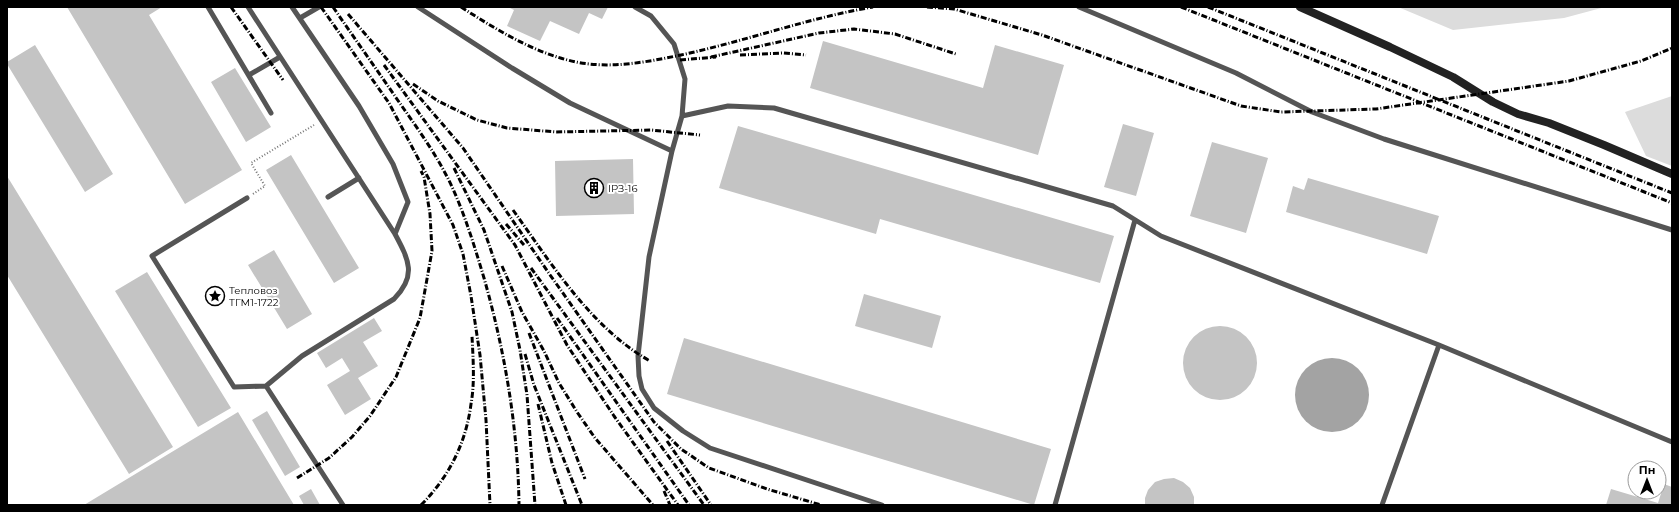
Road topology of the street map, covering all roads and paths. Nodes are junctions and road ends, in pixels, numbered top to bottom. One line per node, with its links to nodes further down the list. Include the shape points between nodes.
1 (208, 7): 11 (lane)
2 (248, 7): 10 (lane)
3 (292, 7): 9 (lane)
4 (319, 7): 9 (lane)
5 (418, 7): 15 (lane, via 570,103)
6 (635, 7): 13 (lane, via 651,16 674,44 685,79)
7 (1079, 7): 21 (lane, via 1236,74 1312,112 1384,139)
8 (1300, 7): 16 (street, via 1453,77 1518,114 1549,123)
9 (300, 18): 22 (lane, via 359,106 392,164 408,202)
10 (280, 57): 11 (lane); 14 (lane)
11 (249, 75): 12 (lane)
12 (271, 113)
13 (682, 116): 15 (lane); 20 (lane, via 728,106 774,108 1113,206)
14 (321, 120): 17 (lane); 19 (path, via 251,163 265,186)
15 (672, 151): 27 (lane, via 650,257 638,356 642,389 654,408 710,448)
16 (1672, 174)
17 (359, 178): 18 (lane); 22 (lane)
18 (328, 197)
19 (246, 198): 24 (lane, via 152,256 234,387)
20 (1136, 220): 23 (lane, via 1161,236); 28 (lane)
21 (1672, 230)
22 (395, 234): 24 (lane, via 409,265 408,278 403,290 394,299 302,356)
23 (1439, 345): 25 (lane); 29 (lane)
24 (266, 386): 26 (lane)
25 (1672, 442)
26 (343, 505)
27 (882, 505)
28 (1055, 505)
29 (1382, 505)

